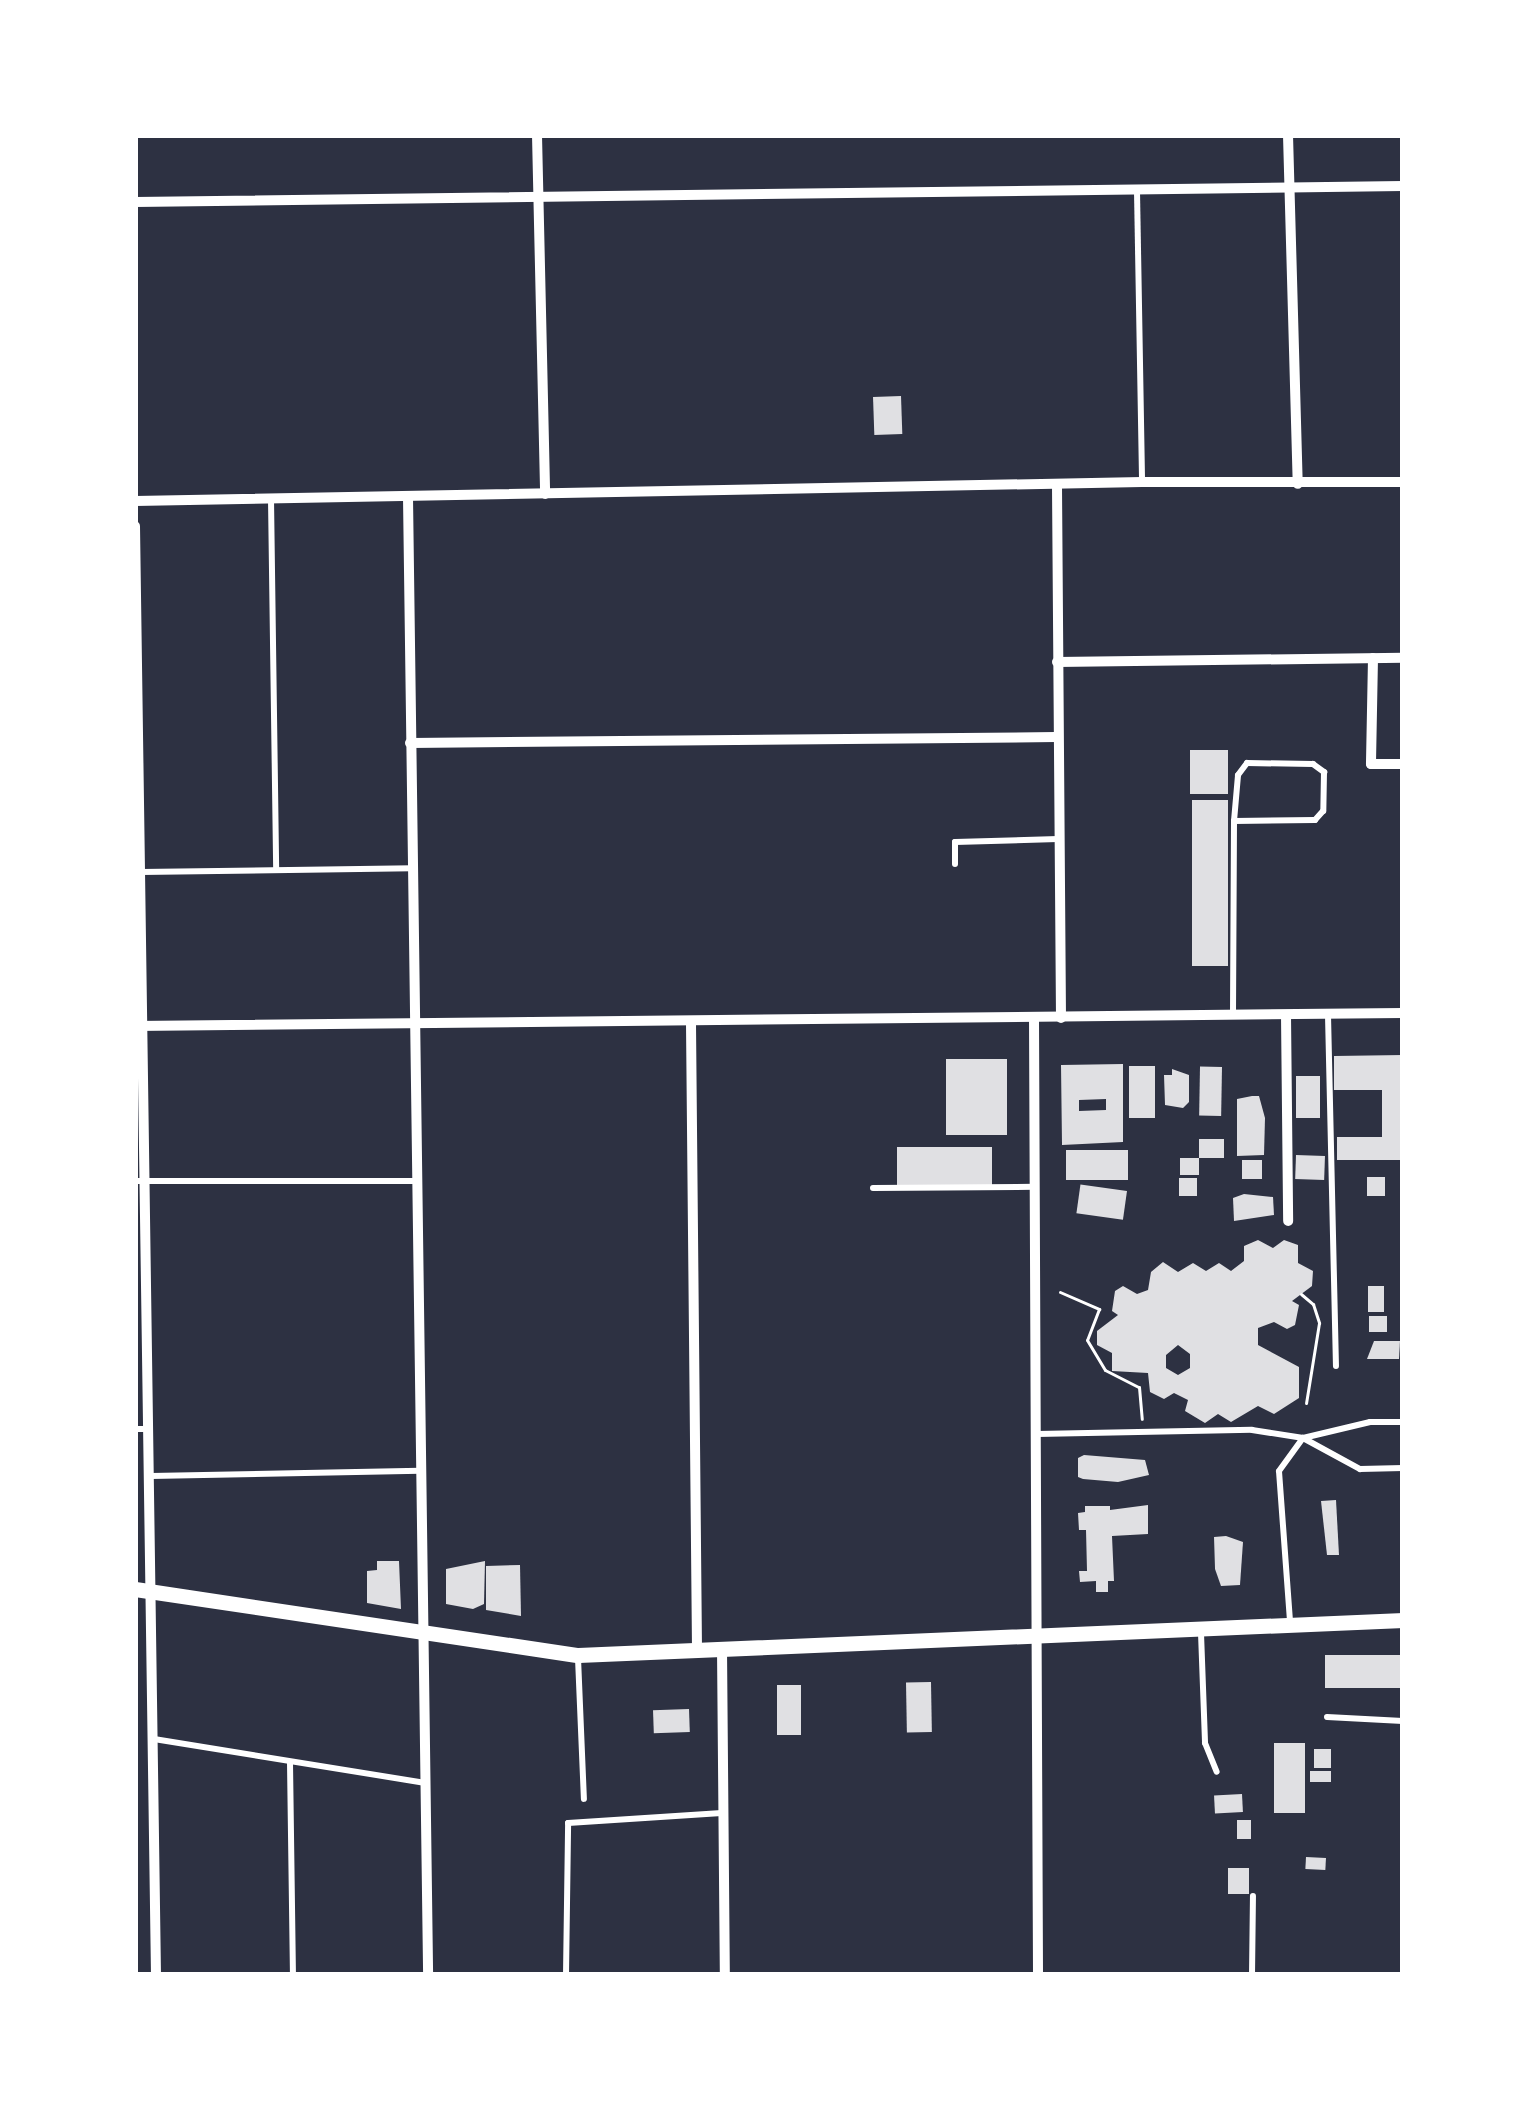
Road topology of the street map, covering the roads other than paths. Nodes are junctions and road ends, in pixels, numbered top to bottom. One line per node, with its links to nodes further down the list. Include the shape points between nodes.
1 (537, 135): 6 (street)
2 (1288, 135): 5 (street)
3 (1403, 186): 5 (street)
4 (1137, 188): 5 (street); 6 (street); 8 (lane)
5 (1290, 188): 10 (street)
6 (538, 197): 7 (street); 12 (street)
7 (135, 202)
8 (1142, 482): 10 (street); 11 (street)
9 (1403, 482): 10 (street)
10 (1298, 484)
11 (1057, 486): 12 (street); 19 (street)
12 (545, 494): 13 (street)
13 (408, 496): 14 (street); 21 (street)
14 (271, 499): 15 (street); 28 (lane)
15 (135, 501)
16 (135, 526): 23 (street)
17 (1373, 658): 18 (street); 19 (street); 22 (street, via 1371,764)
18 (1403, 658)
19 (1057, 662): 20 (street)
20 (1056, 736): 21 (street); 25 (street)
21 (410, 742): 27 (street)
22 (1403, 764)
23 (138, 767): 29 (street)
24 (1234, 821): 24 (lane, via 1238,775 1247,764 1313,764 1324,772 1324,811 1315,820); 33 (lane)
25 (1058, 839): 26 (lane, via 956,842); 35 (street)
26 (955, 864)
27 (412, 868): 28 (lane); 38 (street)
28 (276, 870): 29 (lane)
29 (141, 872): 37 (street)
30 (1403, 1013): 32 (street)
31 (1286, 1015): 32 (street); 33 (street); 43 (street)
32 (1328, 1015): 44 (lane)
33 (1233, 1016): 35 (street)
34 (1034, 1018): 35 (street); 36 (street); 41 (street)
35 (1061, 1018)
36 (691, 1024): 38 (street); 59 (street)
37 (140, 1026): 38 (street); 39 (street)
38 (415, 1026): 40 (street)
39 (140, 1181): 40 (lane); 46 (street)
40 (419, 1181): 50 (street)
41 (1035, 1187): 42 (lane); 47 (street)
42 (873, 1188)
43 (1288, 1221)
44 (1336, 1366)
45 (1403, 1422): 48 (lane)
46 (142, 1429): 51 (street)
47 (1037, 1434): 48 (lane, via 1252,1430); 57 (street)
48 (1304, 1438): 49 (lane, via 1360,1469); 54 (lane, via 1279,1472)
49 (1403, 1468)
50 (424, 1472): 51 (lane); 56 (street)
51 (150, 1476): 52 (street)
52 (143, 1590): 56 (main road); 63 (street)
53 (1403, 1620): 54 (main road)
54 (1291, 1625): 55 (main road)
55 (1201, 1629): 57 (main road); 65 (lane, via 1205,1742)
56 (424, 1635): 60 (main road); 66 (street)
57 (1039, 1637): 58 (main road); 75 (street)
58 (722, 1649): 59 (main road); 68 (street)
59 (698, 1650): 60 (main road)
60 (578, 1654): 67 (lane)
61 (1327, 1717): 62 (lane)
62 (1403, 1721)
63 (154, 1739): 64 (lane); 70 (street)
64 (290, 1763): 66 (lane); 71 (lane)
65 (1216, 1772)
66 (425, 1783): 72 (street)
67 (584, 1799)
68 (722, 1813): 73 (lane, via 568,1822); 74 (street)
69 (1253, 1896): 76 (lane)
70 (157, 1975)
71 (292, 1975)
72 (428, 1975)
73 (566, 1975)
74 (725, 1975)
75 (1038, 1975)
76 (1252, 1975)

